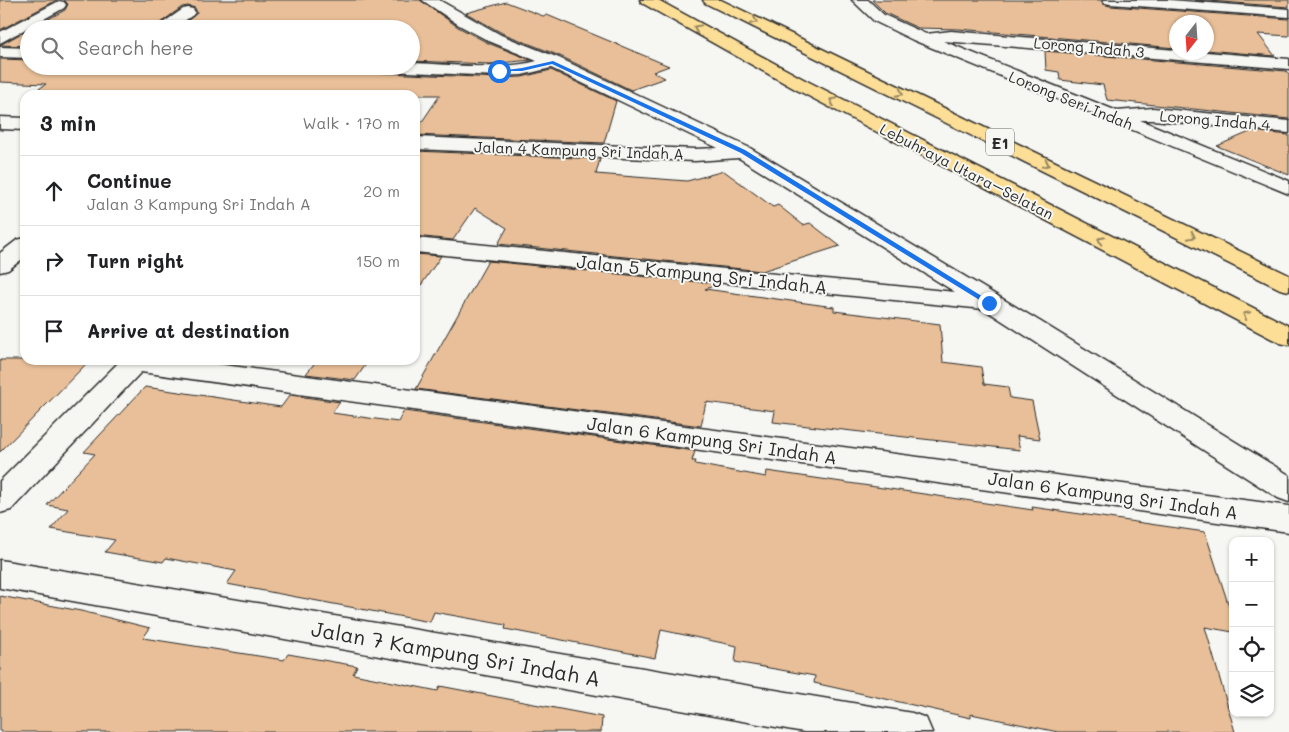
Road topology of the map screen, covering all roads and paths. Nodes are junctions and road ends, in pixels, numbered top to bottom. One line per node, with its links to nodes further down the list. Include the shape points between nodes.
1 (429, 0): 7 (street)
2 (647, 0): 32 (highway, Lebuhraya Utara–Selatan / E1, one-way to 2, via 801,85)
3 (710, 0): 30 (highway, E1, one-way to 30)
4 (859, 0): 13 (street, Lorong Seri Indah, via 879,18)
5 (1110, 0): 9 (street)
6 (59, 5): 10 (street)
7 (456, 7): 17 (street, via 495,38)
8 (188, 12): 11 (street)
9 (1289, 13)
10 (32, 20)
11 (176, 20)
12 (20, 27): 14 (street)
13 (919, 37): 18 (street, Lorong Indah 3, via 951,36); 20 (street, Lorong Seri Indah)
14 (0, 38)
15 (0, 52): 16 (street)
16 (20, 53)
17 (553, 62): 19 (street, via 522,70); 25 (street)
18 (1289, 64)
19 (420, 68)
20 (1110, 116): 23 (street, Lorong Indah 4, via 1154,114); 26 (street, Lorong Seri Indah)
21 (1, 123): 22 (street)
22 (20, 124)
23 (1289, 127)
24 (420, 144): 25 (street, Jalan 4 Kampung Sri Indah A, via 695,155)
25 (743, 152): 31 (street)
26 (1289, 188)
27 (420, 246): 31 (street, Jalan 5 Kampung Sri Indah A)
28 (20, 249): 29 (street)
29 (0, 265)
30 (1289, 284)
31 (989, 303): 35 (street)
32 (1289, 337)
33 (132, 365): 36 (street)
34 (165, 365): 37 (street, Jalan 6 Kampung Sri Indah A)
35 (1289, 490)
36 (0, 502)
37 (1289, 519)
38 (0, 574): 39 (street, Jalan 7 Kampung Sri Indah A)
39 (912, 732)

